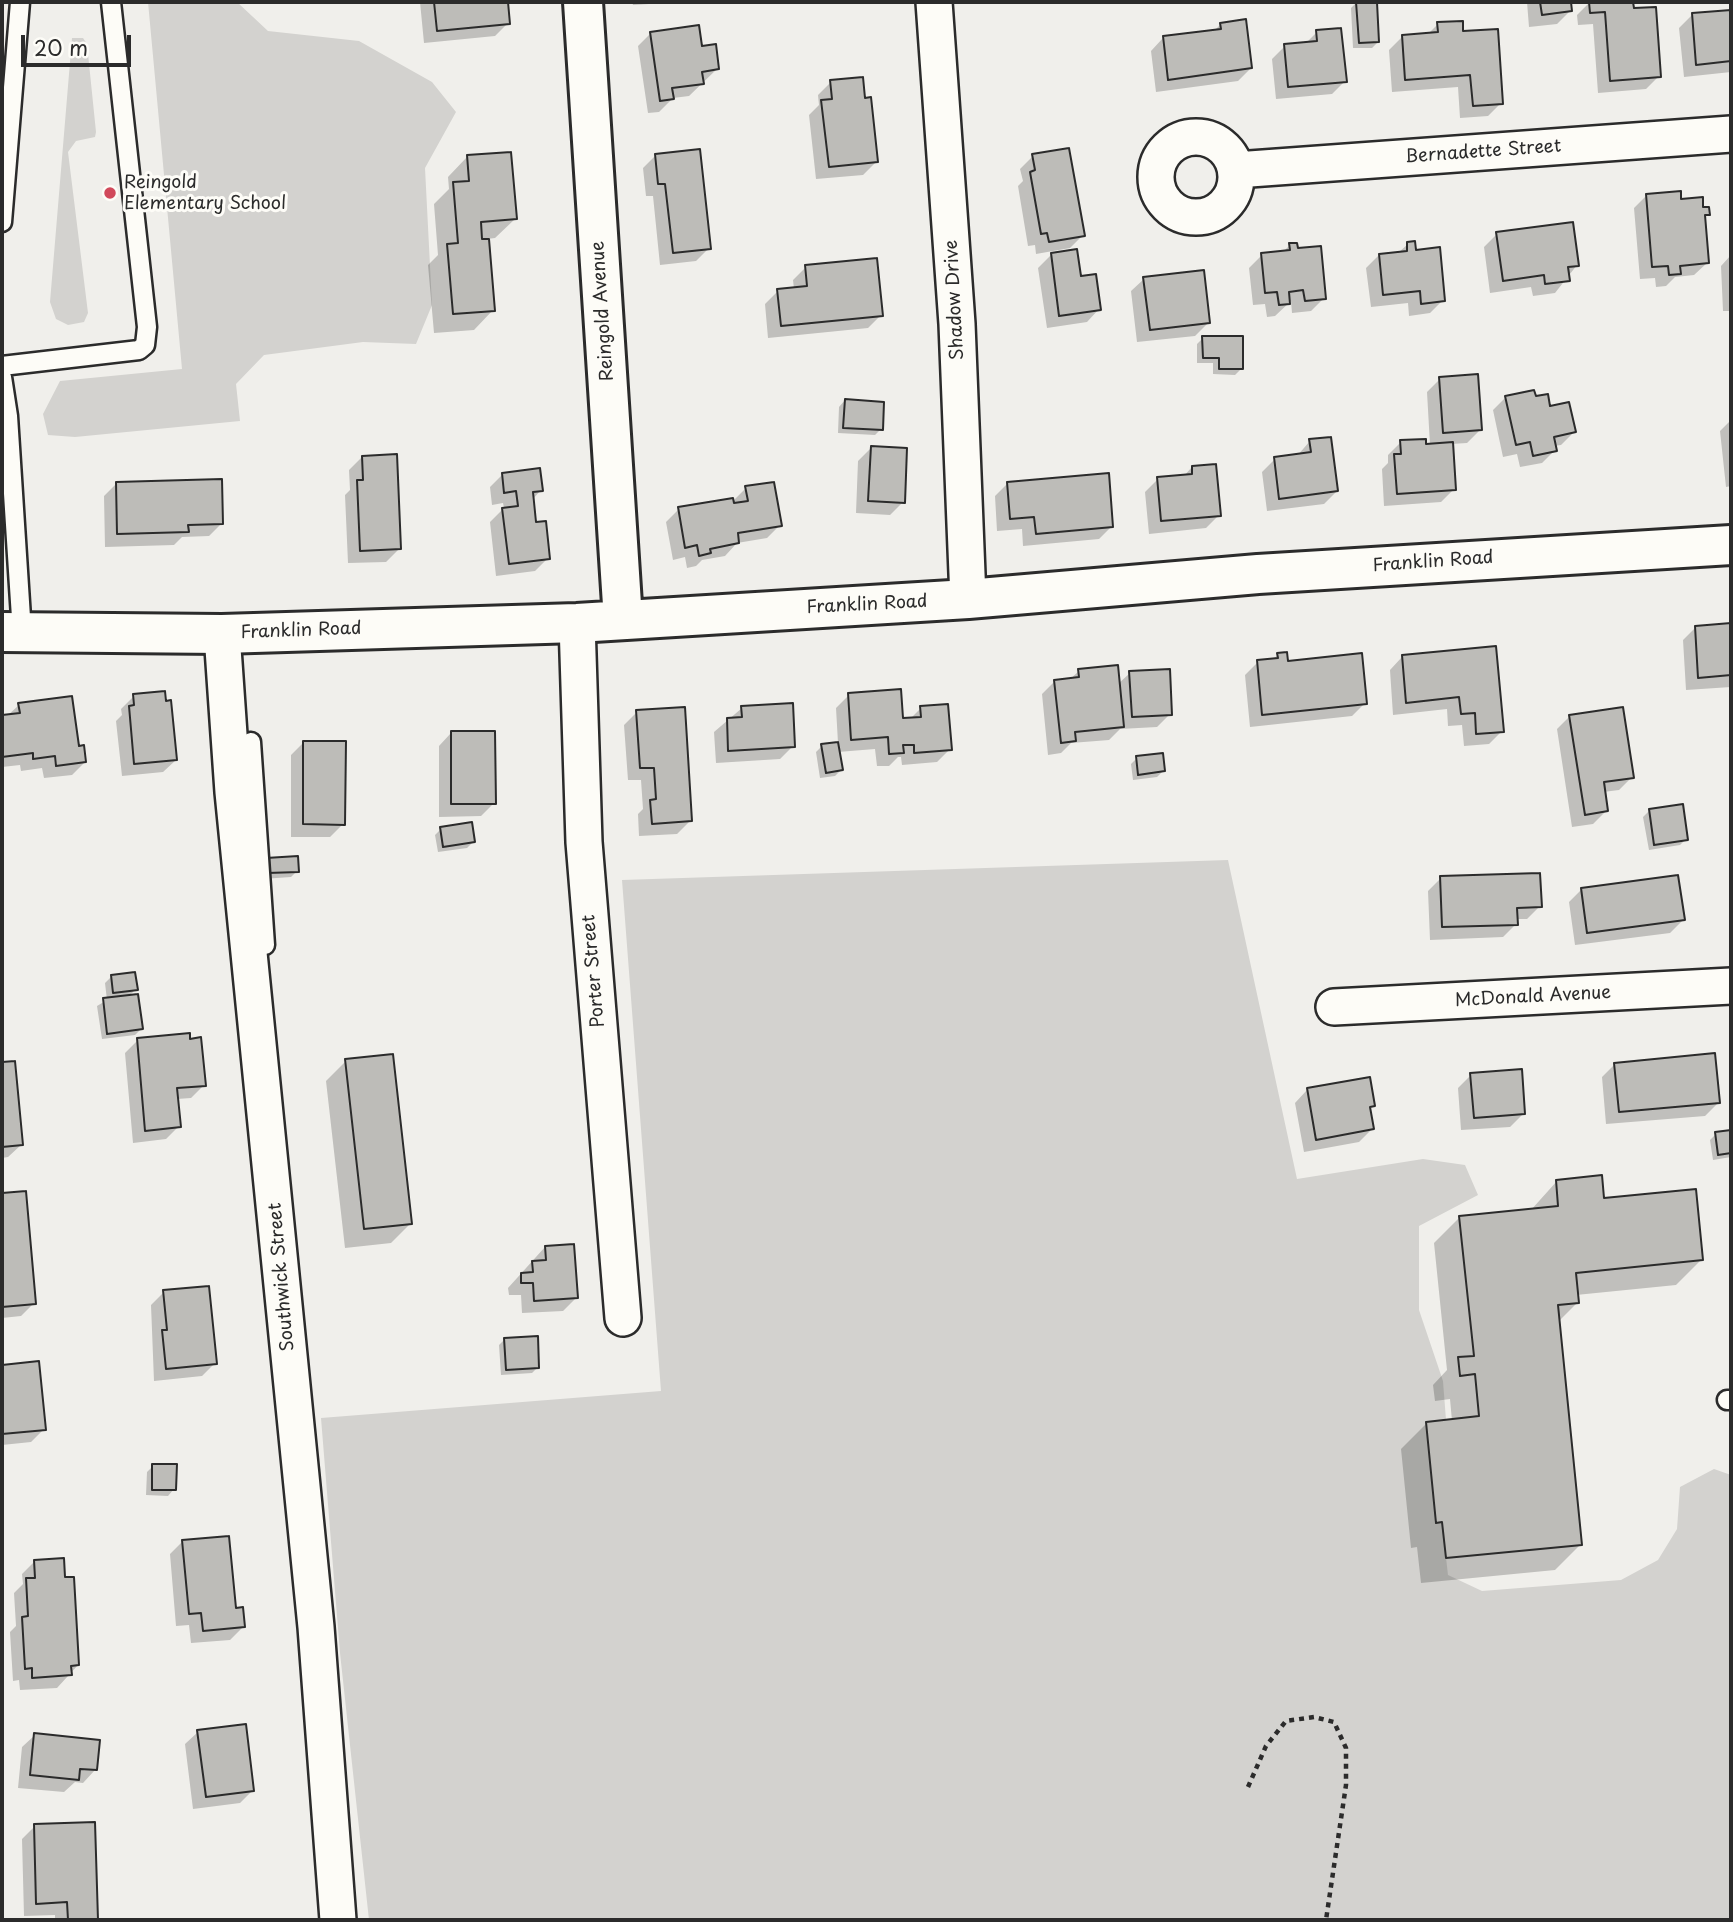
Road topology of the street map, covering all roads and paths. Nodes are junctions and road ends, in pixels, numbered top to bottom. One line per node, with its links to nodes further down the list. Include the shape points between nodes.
1 (20, 2): 7 (lane)
2 (111, 2): 8 (lane, via 147,327 145,345 139,350)
3 (583, 2): 12 (main road, Reingold Avenue)
4 (934, 2): 11 (street, Shadow Drive, via 957,324)
5 (1731, 134): 6 (street, Bernadette Street)
6 (1236, 170)
7 (2, 222)
8 (2, 366)
9 (2, 377): 14 (lane, via 8,416)
10 (1731, 545): 11 (main road, Franklin Road, via 1258,574)
11 (968, 599): 12 (main road, Franklin Road)
12 (623, 620): 13 (main road, Franklin Road)
13 (577, 622): 15 (main road, Franklin Road); 19 (street, Porter Street, via 584,842)
14 (12, 633): 15 (main road, Franklin Road)
15 (222, 634): 20 (street, Southwick Street, via 233,792)
16 (251, 742): 20 (lane)
17 (1731, 986): 18 (street, McDonald Avenue)
18 (1334, 1007)
19 (623, 1318)
20 (301, 1480): 22 (street, Southwick Street); 23 (lane)
21 (1248, 1787): 24 (path, via 1266,1746 1286,1721 1314,1717 1334,1723 1346,1748 1346,1785)
22 (338, 1920)
23 (353, 1920)
24 (1326, 1920)

